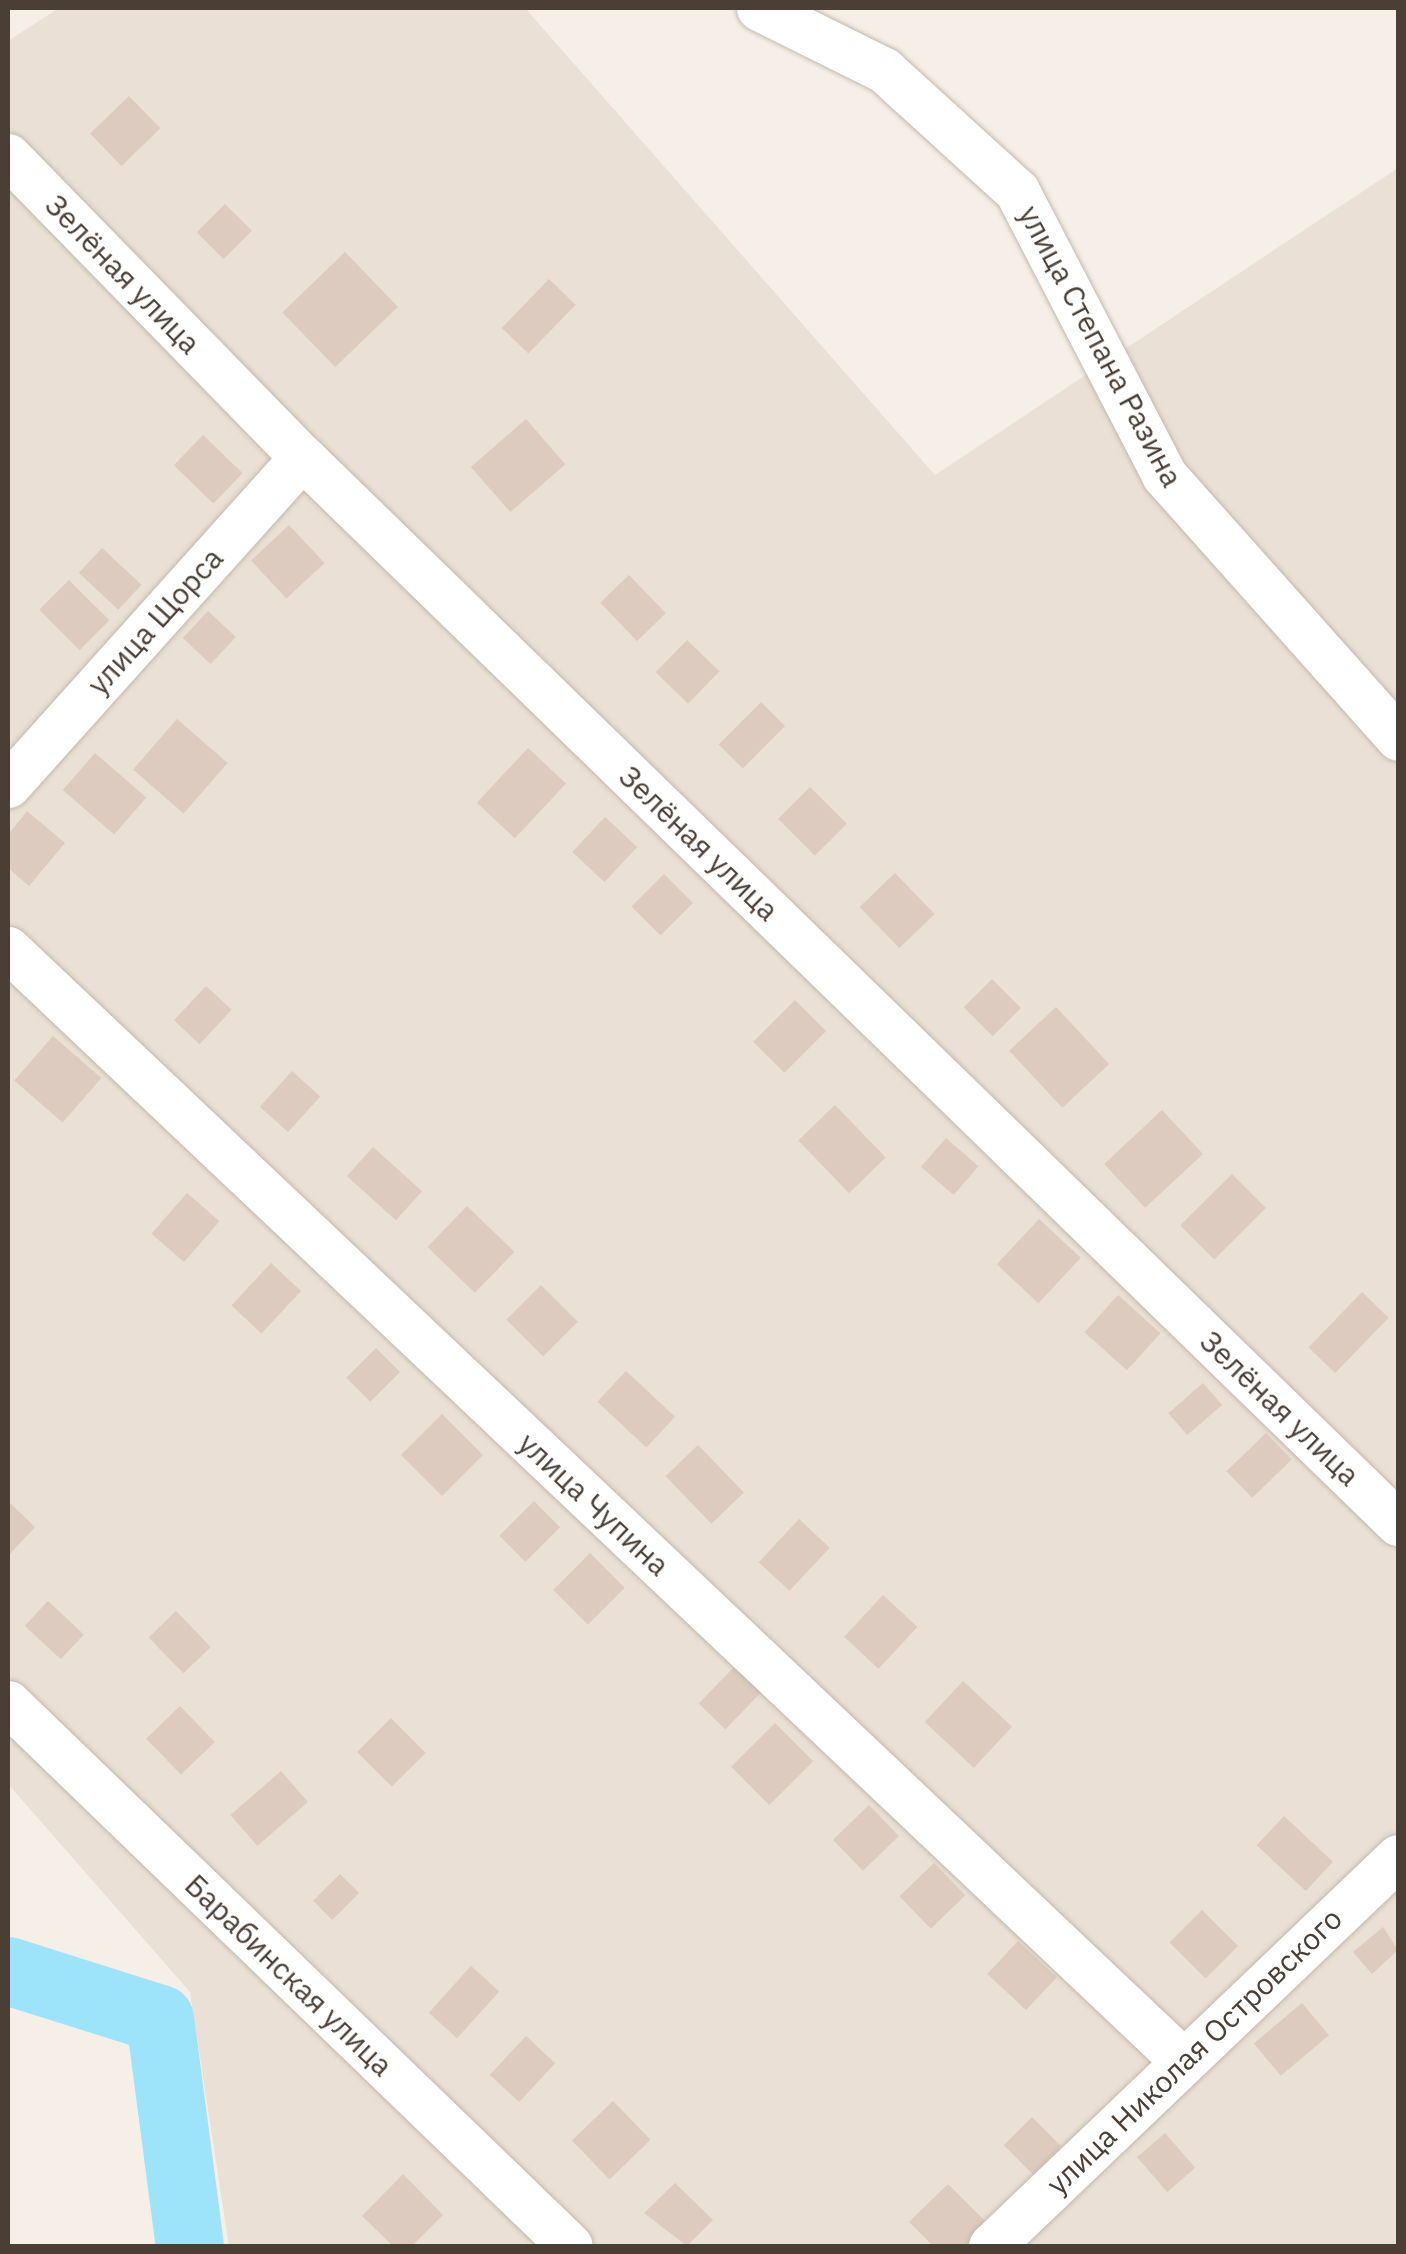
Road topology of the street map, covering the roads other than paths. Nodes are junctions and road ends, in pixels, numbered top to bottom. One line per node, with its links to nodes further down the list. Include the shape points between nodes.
1 (759, 8): 4 (street, улица Степана Разина, via 884,70 1017,191 1164,475)
2 (8, 156): 3 (street, Зелёная улица)
3 (302, 457): 5 (street, улица Щорса); 7 (street, Зелёная улица)
4 (1398, 738)
5 (8, 785)
6 (8, 950): 10 (street, улица Чупина)
7 (1398, 1523)
8 (8, 1703): 11 (street, Барабинская улица)
9 (1398, 1857): 10 (street, улица Николая Островского)
10 (1180, 2058): 12 (street, улица Николая Островского)
11 (570, 2246)
12 (991, 2246)

